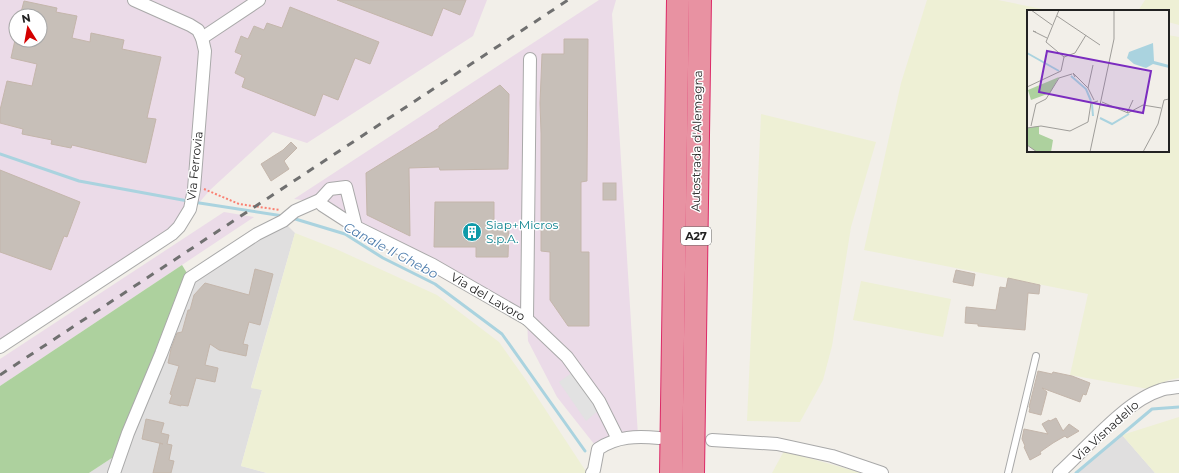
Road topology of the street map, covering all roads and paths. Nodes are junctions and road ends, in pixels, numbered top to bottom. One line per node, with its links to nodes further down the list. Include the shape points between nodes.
1 (134, 0): 5 (street, via 190,25 198,30)
2 (259, 0): 5 (street)
3 (678, 0): 20 (highway, Autostrada d'Alemagna / A27)
4 (700, 0): 21 (highway, Autostrada d'Alemagna / A27)
5 (202, 38): 7 (street, Via Ferrovia, via 205,51 204,73)
6 (530, 59): 11 (street)
7 (193, 193): 9 (path, via 204,189 238,204); 12 (street, Via Ferrovia, via 190,209 172,234)
8 (320, 200): 10 (street, Via del Lavoro, via 322,205); 10 (street, via 330,189 346,187); 18 (street, via 295,211 190,278)
9 (265, 208)
10 (356, 227): 11 (street, Via del Lavoro, via 433,265)
11 (527, 319): 16 (street, Via del Lavoro, via 567,357 599,401)
12 (0, 347)
13 (1036, 356): 23 (lane)
14 (1179, 387): 24 (street, Via Visnadello, via 1162,390 1136,402)
15 (659, 438): 16 (street, via 638,436)
16 (618, 439): 19 (street, via 598,449)
17 (712, 440): 22 (street, via 777,444 832,456)
18 (114, 473)
19 (592, 473)
20 (672, 473)
21 (693, 473)
22 (882, 473)
23 (1008, 473)
24 (1059, 473)

